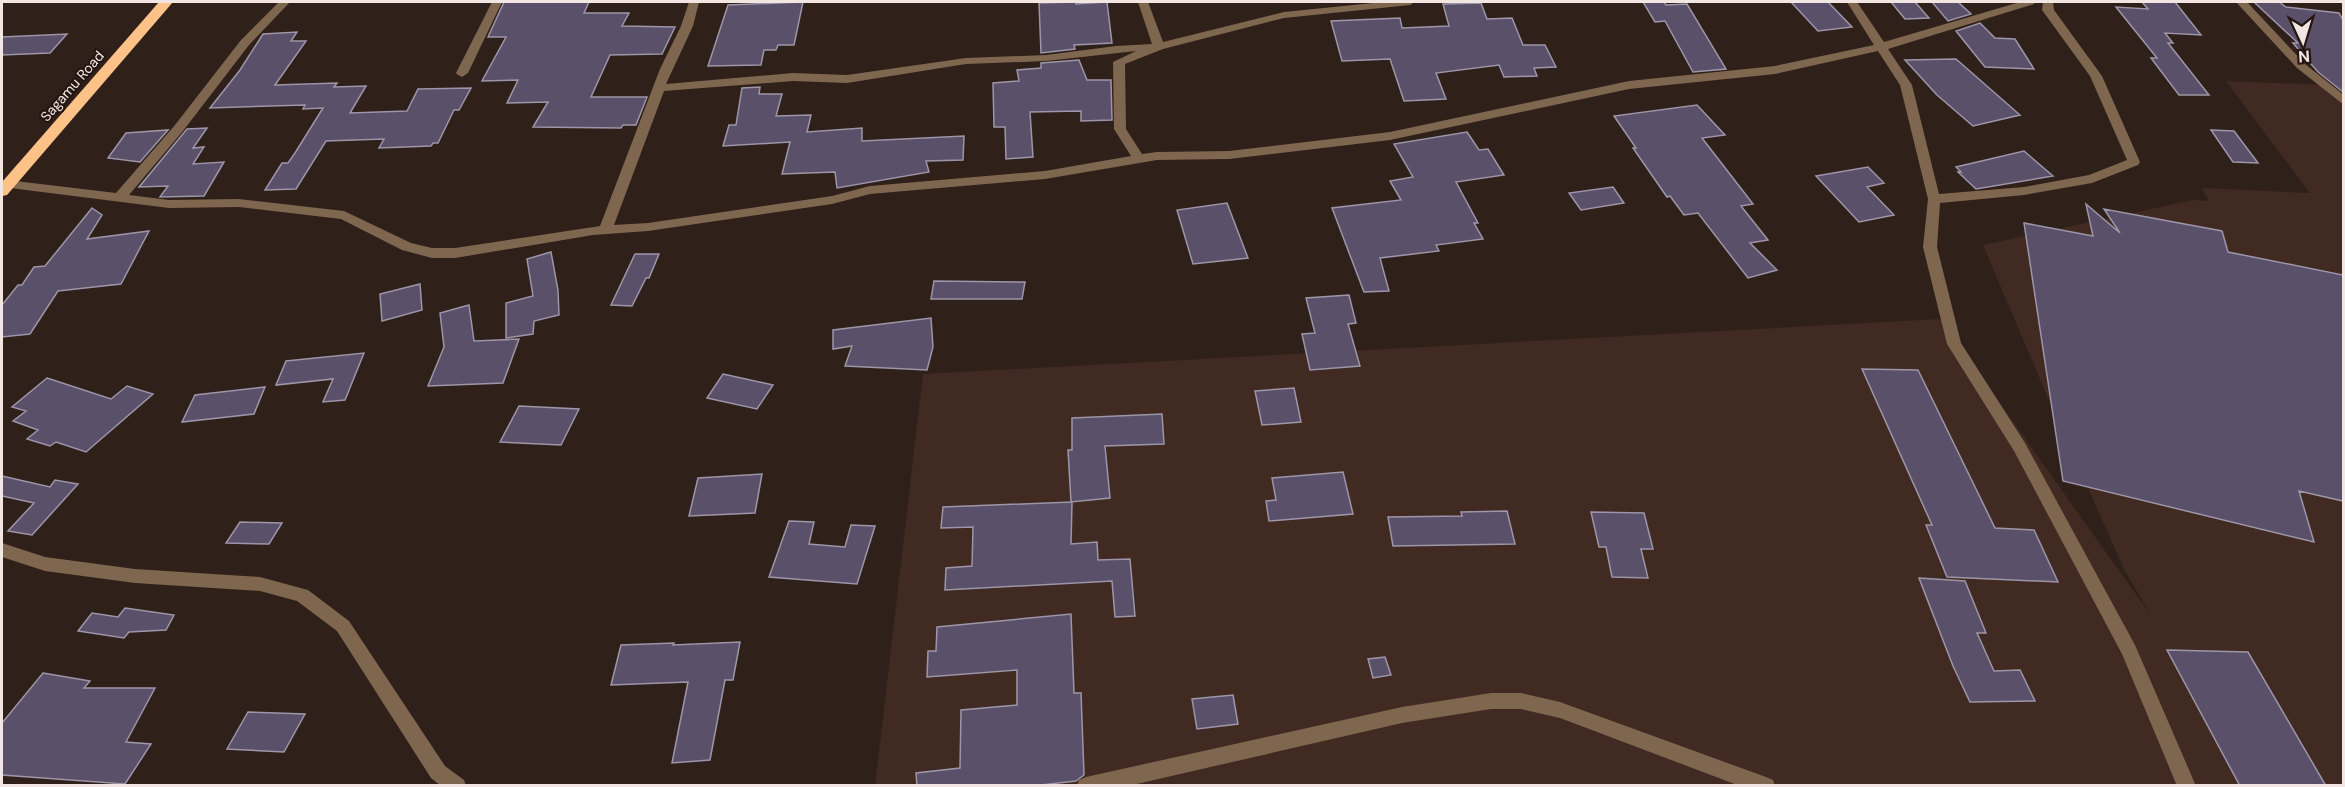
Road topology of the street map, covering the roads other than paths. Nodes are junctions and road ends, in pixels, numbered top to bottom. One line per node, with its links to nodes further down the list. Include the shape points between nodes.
1 (166, 2): 17 (highway, Sagamu Road)
2 (285, 2): 18 (street, via 269,14 225,65 187,118)
3 (497, 2): 13 (street)
4 (694, 2): 14 (street)
5 (1143, 2): 11 (street)
6 (1410, 2): 11 (street, via 1284,15)
7 (1852, 2): 12 (street)
8 (2030, 2): 12 (street)
9 (2048, 2): 19 (street, via 2048,10 2096,76 2134,162 2092,179 2024,191)
10 (2241, 2): 15 (street, via 2301,66)
11 (1160, 47): 14 (street, via 966,62 847,79 793,76); 16 (street, via 1119,62 1120,129)
12 (1881, 47): 16 (street, via 1775,70 1629,85 1390,135 1229,155); 19 (street, via 1906,86)
13 (462, 73)
14 (659, 88): 20 (street)
15 (2343, 102)
16 (1139, 159): 20 (street, via 1046,175 870,190 832,200)
17 (4, 188): 18 (street)
18 (118, 199): 20 (street, via 170,204 239,203 344,215 407,247 432,253 455,253)
19 (1934, 199): 25 (street, via 1930,247 1954,344 2020,447 2129,651)
20 (605, 230)
21 (2, 550): 22 (street, via 45,564 135,576 260,584 302,595 343,626 438,772)
22 (457, 786)
23 (1086, 786): 24 (street, via 1402,715 1491,701 1521,701 1560,710)
24 (1766, 786)
25 (2187, 786)

